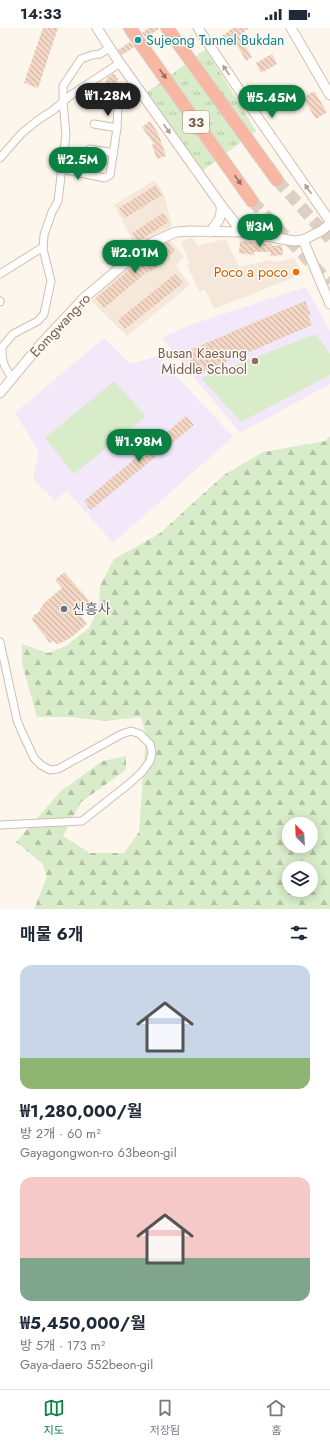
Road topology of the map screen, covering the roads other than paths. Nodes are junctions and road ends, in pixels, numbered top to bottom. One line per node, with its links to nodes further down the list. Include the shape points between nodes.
1 (97, 28): 6 (street)
2 (167, 28): 19 (highway, 33)
3 (198, 28): 22 (street, one-way to 3)
4 (291, 28): 11 (street)
5 (135, 36): 20 (highway, 33, one-way to 20)
6 (109, 48): 7 (street); 12 (street, via 100,54 81,59 63,86)
7 (120, 63): 8 (street); 9 (street)
8 (83, 87): 10 (street); 12 (street)
9 (137, 87): 10 (street, via 127,93); 21 (street, one-way to 21)
10 (121, 92): 14 (street)
11 (330, 95)
12 (63, 102): 17 (street, via 32,124); 18 (street, via 66,134)
13 (94, 124): 14 (street)
14 (117, 128): 16 (street)
15 (90, 149): 16 (street)
16 (114, 153): 18 (street, via 110,175 105,178)
17 (0, 158)
18 (61, 169): 28 (street, via 58,200 44,235)
19 (277, 180)
20 (252, 201)
21 (221, 205): 24 (street, via 219,221); 25 (street)
22 (320, 206): 23 (street); 26 (street, via 322,225)
23 (330, 222): 26 (street)
24 (210, 232): 25 (street, Eomgwang-ro); 32 (street, Eomgwang-ro, via 176,232 153,242 83,299)
25 (242, 232): 27 (street, Eomgwang-ro)
26 (317, 233): 27 (street)
27 (302, 240): 30 (street); 31 (street)
28 (43, 247): 29 (street); 32 (street, Eomgwang-ro, via 51,281 44,314 38,321 13,334 2,346)
29 (0, 274)
30 (330, 290)
31 (330, 304)
32 (6, 382): 33 (street, Eomgwang-ro)
33 (0, 392)
34 (0, 642): 35 (street, via 17,720 34,758 41,765 50,770 58,769 130,731 140,734 150,744 152,753 142,772 82,821)
35 (0, 825)

